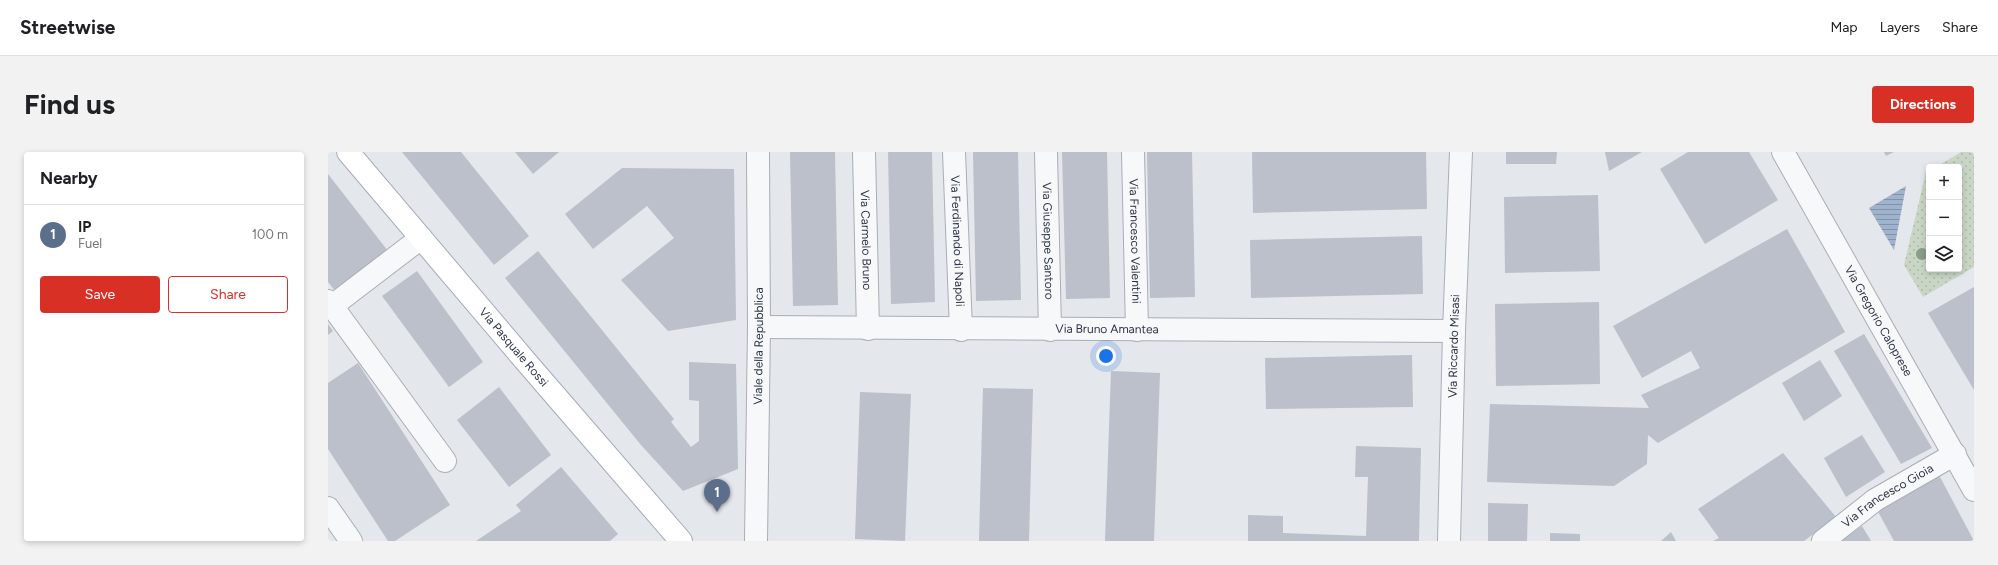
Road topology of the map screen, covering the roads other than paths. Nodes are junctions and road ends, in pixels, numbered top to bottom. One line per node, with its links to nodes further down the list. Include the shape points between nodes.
1 (348, 152): 9 (main road, Via Pasquale Rossi)
2 (758, 152): 11 (street, Viale della Repubblica)
3 (864, 152): 12 (street, Via Carmelo Bruno)
4 (954, 152): 13 (street, Via Ferdinando di Napoli)
5 (1046, 152): 14 (street, Via Giuseppe Santoro)
6 (1133, 152): 15 (street, Via Francesco Valentini)
7 (1460, 152): 16 (street, Via Riccardo Misasi)
8 (1783, 152): 17 (street, Via Gregorio Caloprese)
9 (421, 238): 10 (street); 22 (main road, Via Pasquale Rossi)
10 (330, 304): 18 (street)
11 (759, 327): 12 (street, Via Bruno Amantea); 23 (street, Viale della Repubblica)
12 (868, 329): 13 (street, Via Bruno Amantea)
13 (961, 330): 14 (street, Via Bruno Amantea)
14 (1050, 330): 15 (street, Via Bruno Amantea)
15 (1138, 330): 16 (street, Via Bruno Amantea)
16 (1454, 331): 24 (street, Via Riccardo Misasi)
17 (1955, 454): 19 (street, Via Gregorio Caloprese); 25 (street, Via Francesco Gioia, via 1874,500)
18 (445, 461)
19 (1974, 490)
20 (328, 508): 21 (street)
21 (351, 541)
22 (681, 541)
23 (756, 541)
24 (1449, 541)
25 (1823, 541)

